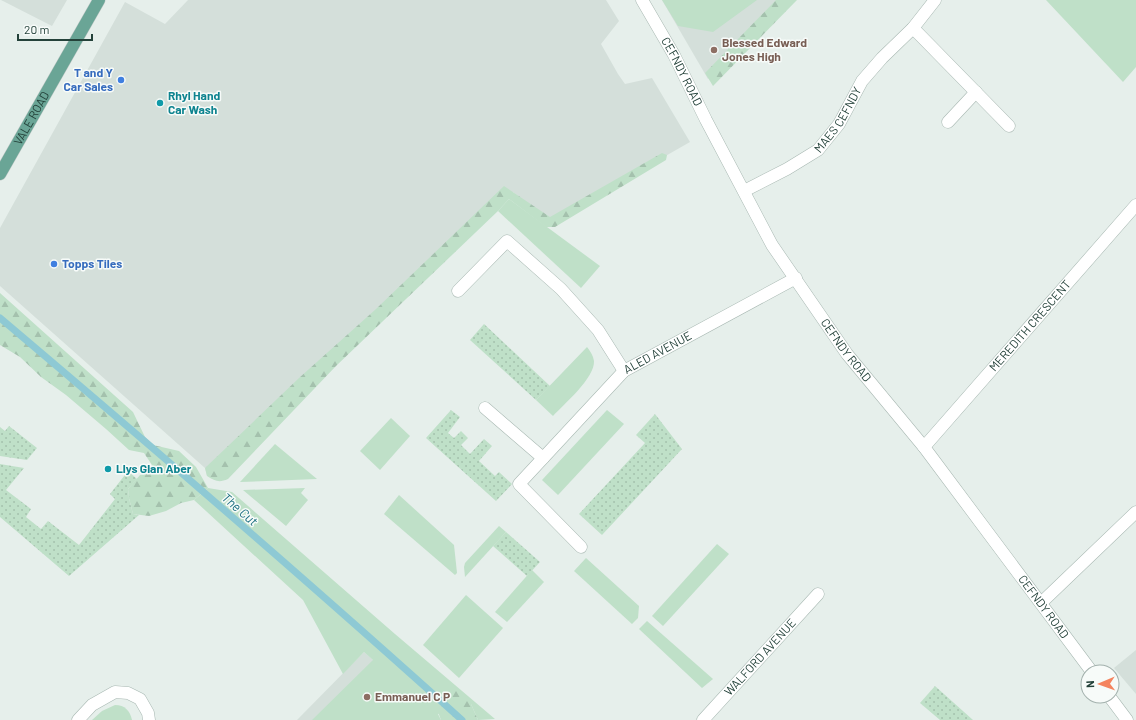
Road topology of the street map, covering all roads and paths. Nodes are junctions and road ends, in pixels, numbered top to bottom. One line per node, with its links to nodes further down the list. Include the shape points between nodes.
1 (99, 0): 8 (main road, VALE ROAD)
2 (642, 0): 9 (street, CEFNDY ROAD, via 674,55)
3 (936, 0): 4 (street, MAES CEFNDY)
4 (913, 28): 5 (street); 9 (street, MAES CEFNDY, via 862,81 839,124 818,150)
5 (976, 92): 6 (street); 7 (street)
6 (948, 122)
7 (1009, 126)
8 (0, 174)
9 (744, 191): 11 (street, CEFNDY ROAD, via 772,245)
10 (1136, 205): 15 (street, MEREDITH CRESCENT)
11 (796, 278): 13 (street, ALED AVENUE); 15 (street, CEFNDY ROAD, via 847,354)
12 (458, 291): 13 (street, via 507,241 561,289 598,330)
13 (624, 371): 16 (street, ALED AVENUE)
14 (484, 408): 16 (street)
15 (924, 447): 20 (street, CEFNDY ROAD)
16 (543, 458): 18 (street, ALED AVENUE, via 519,484)
17 (1136, 512): 20 (street)
18 (581, 547)
19 (818, 594): 25 (street, WALFORD AVENUE)
20 (1041, 603): 21 (street, CEFNDY ROAD)
21 (1086, 664)
22 (1115, 704): 26 (street)
23 (78, 720): 24 (street, via 92,705 115,692 128,693 140,699)
24 (149, 720)
25 (704, 720)
26 (1127, 720)

